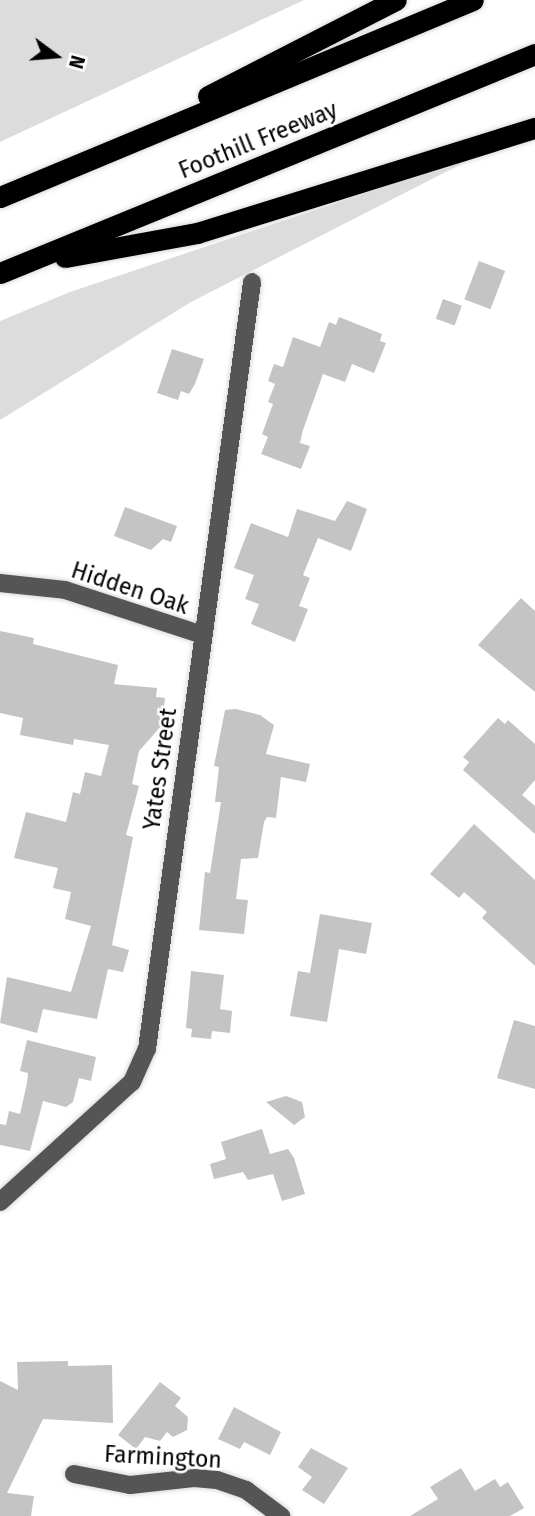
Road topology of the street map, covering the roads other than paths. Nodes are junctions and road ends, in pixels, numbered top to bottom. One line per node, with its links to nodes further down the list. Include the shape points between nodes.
1 (396, 0): 5 (highway)
2 (473, 0): 5 (highway, Foothill Freeway)
3 (535, 54): 6 (highway, Foothill Freeway)
4 (535, 128): 6 (highway, via 197,233)
5 (0, 197)
6 (22, 264): 7 (highway, Foothill Freeway)
7 (0, 274)
8 (252, 282): 10 (street, Yates Street)
9 (0, 583): 10 (street, Hidden Oak, via 65,590)
10 (202, 635): 11 (street, Yates Street, via 142,1066 132,1082)
11 (0, 1202)
12 (74, 1475): 13 (street, Farmington, via 130,1485 217,1480 255,1495)
13 (281, 1516)

